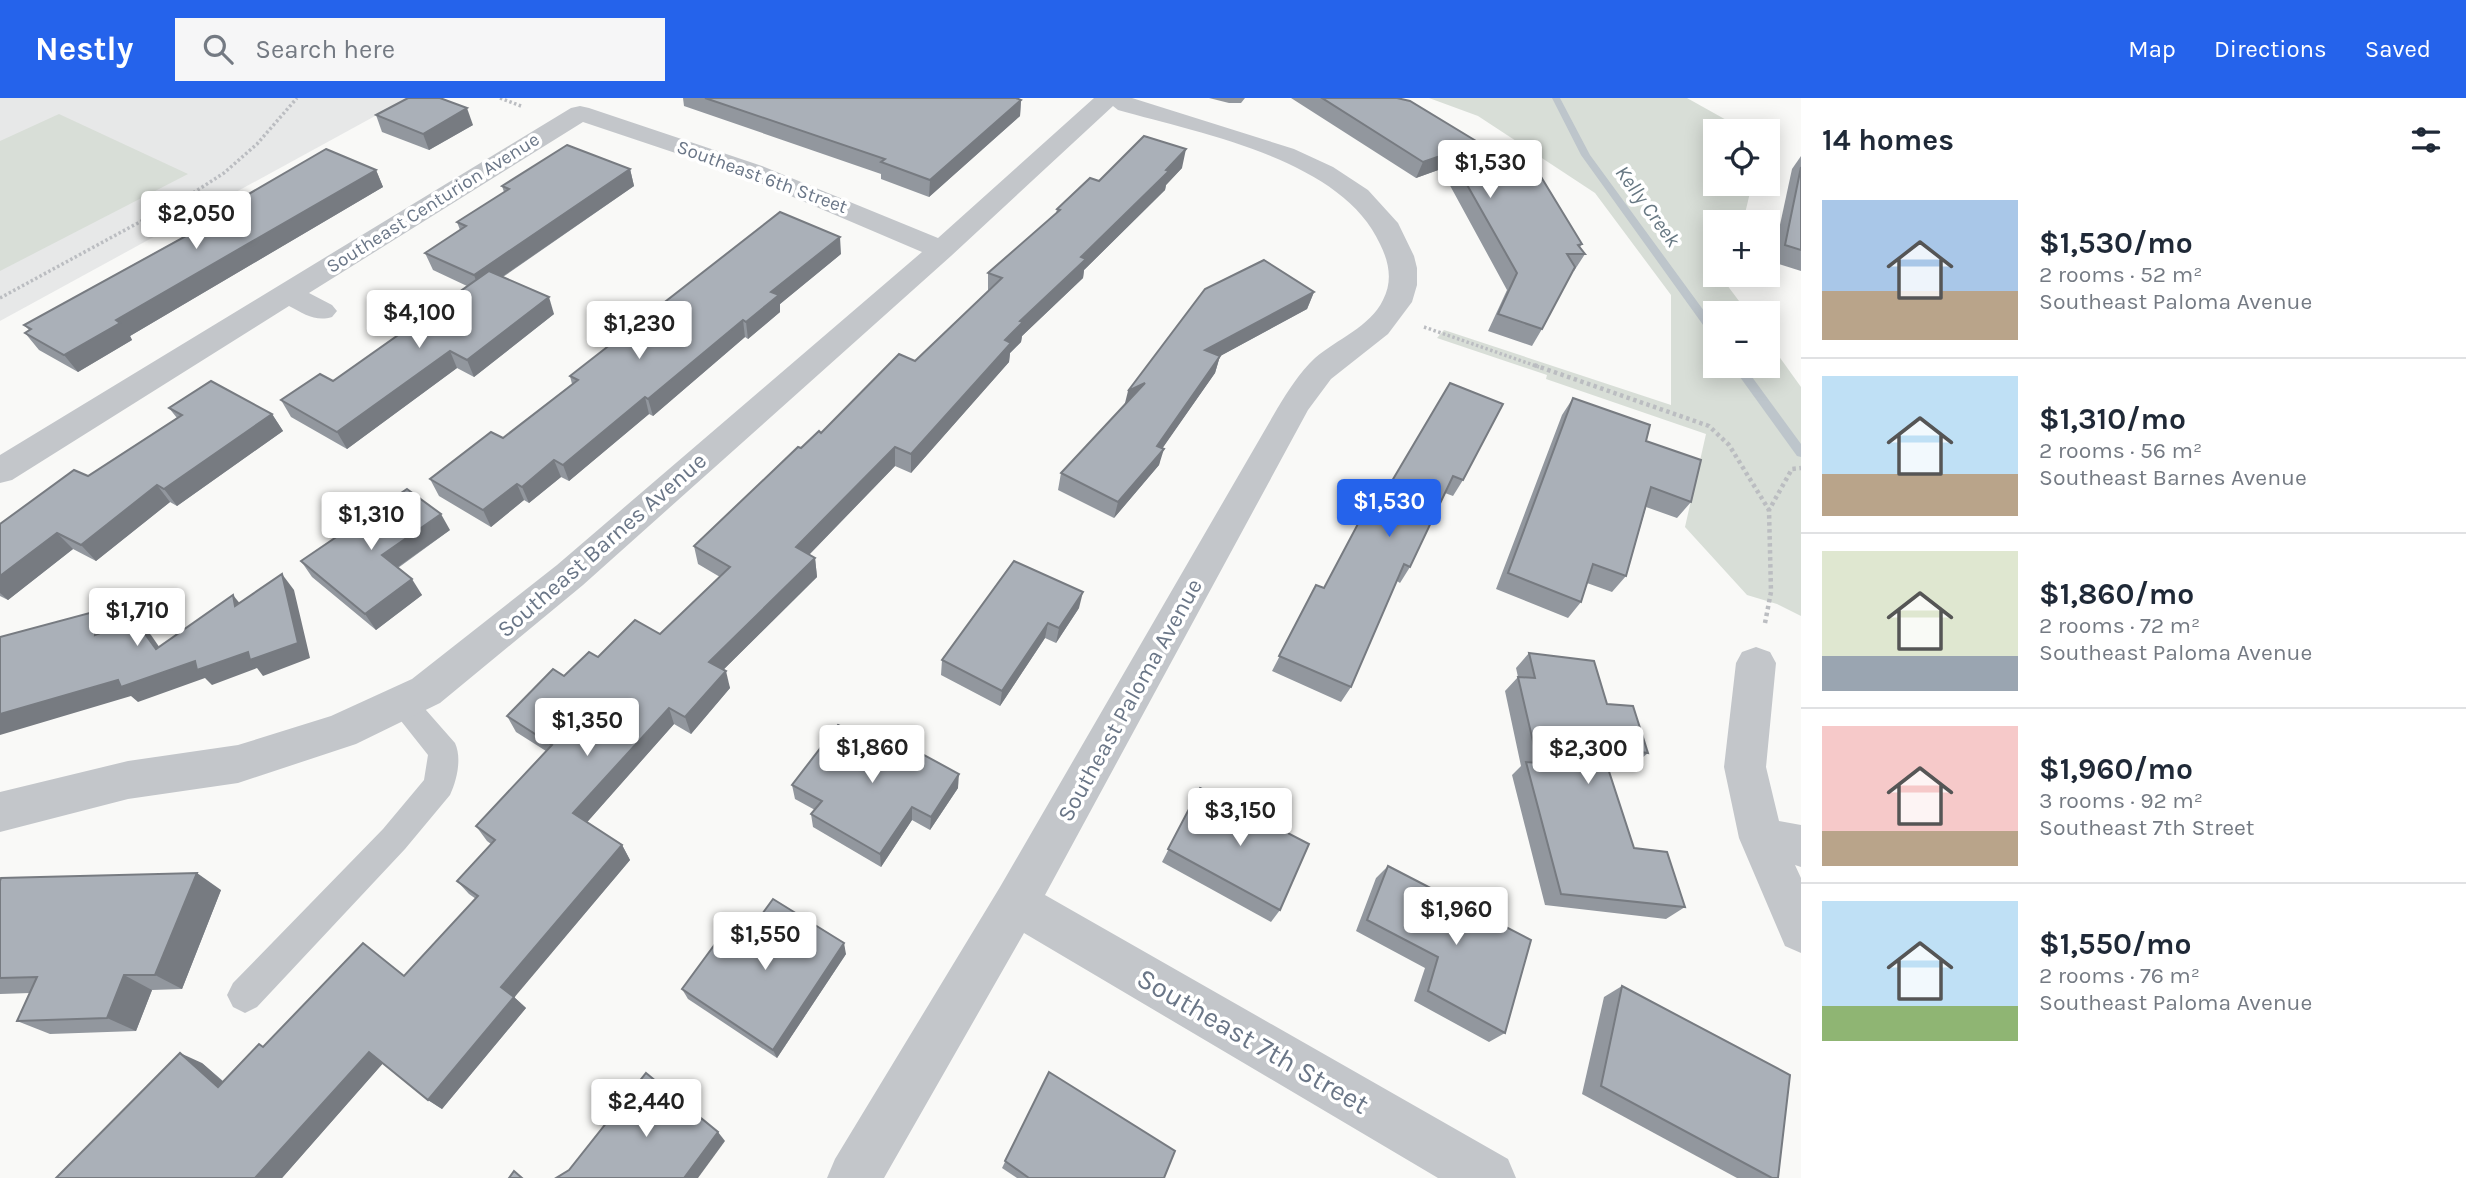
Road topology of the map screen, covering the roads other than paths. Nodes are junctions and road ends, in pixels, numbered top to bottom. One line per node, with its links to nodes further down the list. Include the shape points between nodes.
1 (1108, 98): 4 (street, Southeast Barnes Avenue)
2 (1117, 98): 12 (street, Southeast Paloma Avenue, via 1126,105 1293,157 1326,173 1356,192 1378,214 1395,238 1404,274 1390,316 1332,360 1288,417)
3 (580, 113): 4 (street, Southeast 6th Street, via 753,171); 5 (street, Southeast Centurion Avenue)
4 (941, 250): 9 (street, Southeast Barnes Avenue, via 570,575 468,660 426,691)
5 (286, 293): 6 (street); 7 (street, Southeast Centurion Avenue)
6 (322, 312)
7 (0, 471)
8 (1756, 663): 11 (street, via 1745,767)
9 (401, 702): 10 (street, Southeast Barnes Avenue, via 341,731 238,764 128,780); 14 (lane, via 444,752 439,785 394,839)
10 (0, 812)
11 (1781, 842): 13 (street)
12 (1016, 904): 15 (street, Southeast Paloma Avenue); 16 (street, Southeast 7th Street)
13 (1801, 930)
14 (245, 995)
15 (854, 1178)
16 (1489, 1178)

